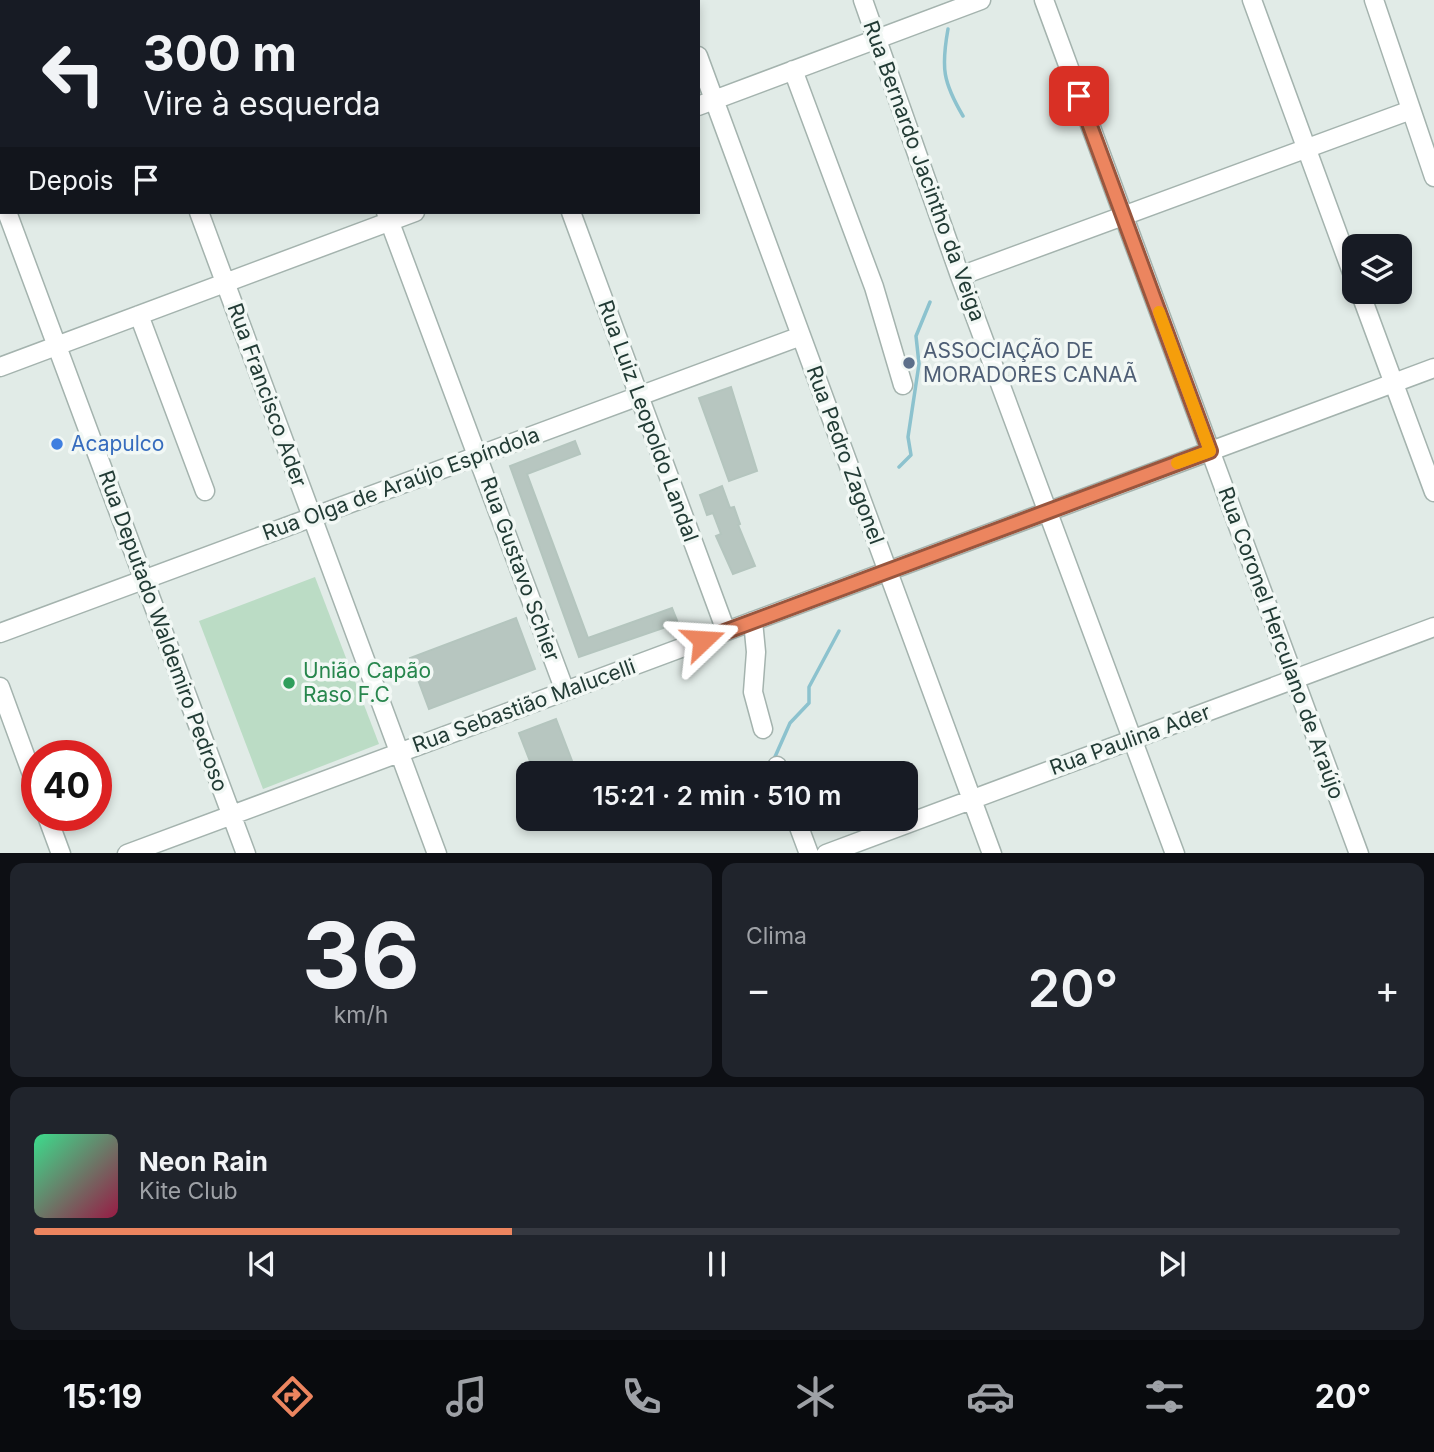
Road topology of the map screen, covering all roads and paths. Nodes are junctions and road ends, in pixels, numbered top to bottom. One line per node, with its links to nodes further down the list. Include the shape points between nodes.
1 (863, 0): 6 (street, Rua Bernardo Jacintho da Veiga)
2 (981, 0): 6 (street)
3 (1044, 0): 17 (street, Rua Coronel Herculano de Araújo)
4 (1252, 0): 11 (street)
5 (1374, 0): 10 (street)
6 (877, 39): 8 (street); 19 (street, Rua Bernardo Jacintho da Veiga)
7 (700, 68): 9 (street, Rua Pedro Zagonel)
8 (793, 70): 9 (street); 28 (street, via 874,287)
9 (706, 103): 23 (street, Rua Pedro Zagonel)
10 (1411, 110): 11 (street); 12 (street)
11 (1307, 149): 17 (street); 18 (street)
12 (1434, 177)
13 (8, 214): 24 (street, Rua Deputado Waldemiro Pedroso)
14 (200, 214): 20 (street, Rua Francisco Ader)
15 (572, 214): 29 (street, Rua Luiz Leopoldo Landal)
16 (388, 216): 20 (street); 31 (street, Rua Gustavo Schier)
17 (1124, 216): 19 (street); 30 (street, Rua Coronel Herculano de Araújo)
18 (1342, 245)
19 (960, 276): 34 (street, Rua Bernardo Jacintho da Veiga)
20 (225, 282): 22 (street); 35 (street, Rua Francisco Ader)
21 (1364, 304): 27 (street)
22 (139, 315): 24 (street); 32 (street)
23 (802, 336): 29 (street, Rua Olga de Araújo Espíndola); 36 (street, Rua Pedro Zagonel)
24 (57, 346): 25 (street); 37 (street, Rua Deputado Waldemiro Pedroso)
25 (0, 367)
26 (1434, 368): 27 (street, Rua Sebastião Malucelli)
27 (1394, 383): 30 (street, Rua Sebastião Malucelli); 33 (street)
28 (903, 385)
29 (639, 396): 31 (street, Rua Olga de Araújo Espíndola); 40 (street, Rua Luiz Leopoldo Landal)
30 (1210, 451): 34 (street, Rua Sebastião Malucelli); 42 (street, Rua Coronel Herculano de Araújo)
31 (477, 456): 35 (street, Rua Olga de Araújo Espíndola); 44 (street, Rua Gustavo Schier)
32 (205, 491)
33 (1434, 492)
34 (1048, 512): 36 (street, Rua Sebastião Malucelli); 46 (street, Rua Bernardo Jacintho da Veiga)
35 (312, 517): 37 (street, Rua Olga de Araújo Espíndola); 48 (street, Rua Francisco Ader)
36 (888, 571): 38 (street, Rua Sebastião Malucelli); 49 (street, Rua Pedro Zagonel)
37 (144, 580): 41 (street, Rua Olga de Araújo Espíndola); 50 (street, Rua Deputado Waldemiro Pedroso)
38 (753, 621): 40 (street, Rua Sebastião Malucelli); 45 (street, via 753,692)
39 (1434, 627): 42 (street, Rua Paulina Ader)
40 (726, 631): 44 (street, Rua Sebastião Malucelli)
41 (0, 633)
42 (1294, 679): 46 (street, Rua Paulina Ader); 61 (street, Rua Coronel Herculano de Araújo)
43 (0, 687): 47 (street)
44 (565, 691): 48 (street, Rua Sebastião Malucelli)
45 (763, 729)
46 (1132, 739): 49 (street, Rua Paulina Ader); 60 (street, Rua Bernardo Jacintho da Veiga)
47 (21, 744)
48 (399, 752): 50 (street, Rua Sebastião Malucelli); 56 (street, Rua Francisco Ader)
49 (972, 799): 58 (street, Rua Paulina Ader); 59 (street, Rua Pedro Zagonel)
50 (232, 815): 54 (street, Rua Sebastião Malucelli); 55 (street, Rua Deputado Waldemiro Pedroso)
51 (53, 831): 53 (street)
52 (801, 831): 57 (street)
53 (61, 853)
54 (127, 853)
55 (246, 853)
56 (437, 853)
57 (809, 853)
58 (826, 853)
59 (992, 853)
60 (1175, 853)
61 (1359, 853)

